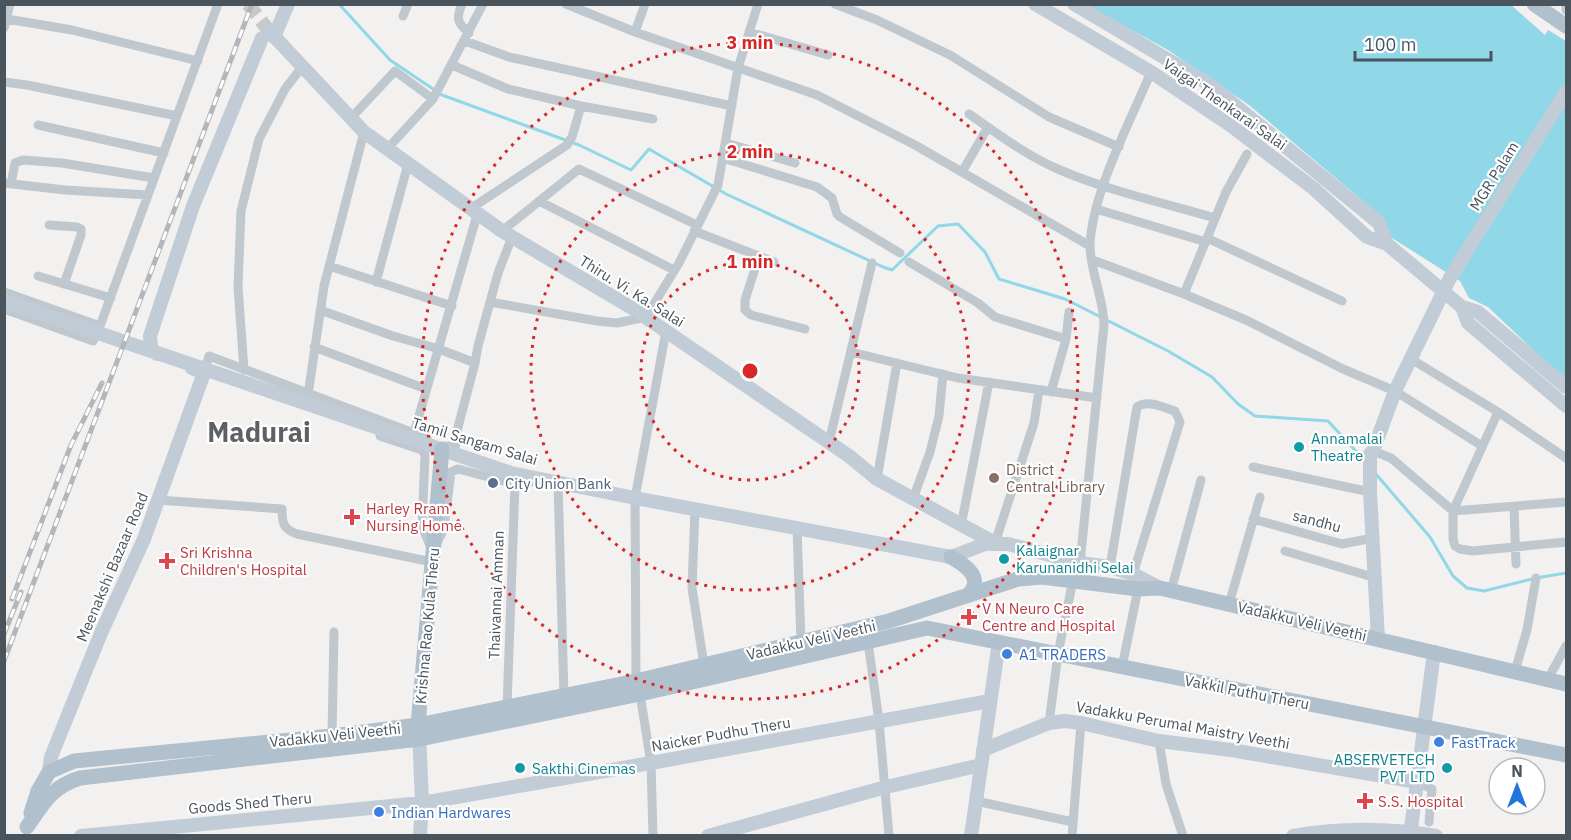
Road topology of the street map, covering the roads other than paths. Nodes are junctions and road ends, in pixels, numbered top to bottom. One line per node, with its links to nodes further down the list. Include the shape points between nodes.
1 (10, 4): 19 (street)
2 (218, 4): 26 (street)
3 (288, 4): 23 (street)
4 (408, 4): 17 (street)
5 (462, 4): 24 (street, via 457,18)
6 (483, 4): 24 (street)
7 (566, 4): 18 (street)
8 (598, 4): 18 (street)
9 (645, 4): 21 (street)
10 (758, 4): 22 (street)
11 (835, 4): 44 (street, via 950,55 1049,117)
12 (1035, 4): 30 (street, Vaigai Thenkarai Salai)
13 (1074, 4): 64 (street, Vaigai Thenkarai Salai, via 1209,84 1378,223)
14 (1534, 4): 20 (main road)
15 (1566, 4): 16 (street)
16 (1566, 9)
17 (403, 16)
18 (594, 16): 21 (street)
19 (6, 24): 26 (street, via 72,30)
20 (1566, 26)
21 (635, 32): 29 (street)
22 (749, 32): 25 (street); 29 (street)
23 (269, 36): 28 (street, Thiru. Vi. Ka. Salai); 101 (street, via 193,206 150,336 156,354)
24 (467, 37): 27 (street); 35 (street, via 509,57)
25 (828, 56)
26 (198, 61): 37 (street)
27 (452, 65): 33 (street); 34 (street, via 508,89)
28 (302, 67): 38 (street, Thiru. Vi. Ka. Salai); 100 (street, via 285,89 259,139 240,211 238,287)
29 (738, 68): 35 (street); 51 (street, via 817,95)
30 (1151, 72): 44 (street); 64 (street, Vaigai Thenkarai Salai, via 1313,188 1367,237)
31 (4, 82): 37 (street)
32 (1566, 92): 78 (street, MGR Palam)
33 (433, 99): 38 (street, via 395,70); 45 (street)
34 (581, 106): 39 (street); 58 (street, via 569,141)
35 (732, 106): 43 (street)
36 (969, 114): 41 (street)
37 (177, 116): 46 (street)
38 (351, 118): 42 (street, Thiru. Vi. Ka. Salai)
39 (653, 119)
40 (38, 125): 46 (street)
41 (988, 127): 51 (street); 54 (street, via 1047,164)
42 (364, 132): 45 (street, Thiru. Vi. Ka. Salai); 72 (street)
43 (726, 143): 48 (street); 49 (street)
44 (1119, 147): 54 (street)
45 (387, 149): 50 (street, Thiru. Vi. Ka. Salai)
46 (164, 153): 52 (street)
47 (1247, 154): 59 (street)
48 (723, 158): 61 (street, via 717,189); 66 (street, via 818,187 832,198 840,217)
49 (795, 163)
50 (408, 164): 58 (street, Thiru. Vi. Ka. Salai); 75 (street)
51 (962, 172): 65 (street)
52 (154, 178): 53 (street, via 23,160 15,163); 55 (street)
53 (8, 184): 55 (street)
54 (1104, 186): 57 (street); 59 (street)
55 (148, 195): 80 (street)
56 (539, 201): 61 (street, via 579,169); 62 (street); 73 (street)
57 (1096, 209): 63 (street); 65 (street)
58 (473, 212): 62 (street, Thiru. Vi. Ka. Salai); 84 (street)
59 (1215, 218): 63 (street)
60 (49, 225): 76 (street, via 81,230)
61 (695, 228): 67 (street); 73 (street)
62 (507, 234): 83 (street); 89 (street, Thiru. Vi. Ka. Salai)
63 (1206, 240): 79 (street); 82 (street)
64 (1387, 243): 78 (street, Vaigai Thenkarai Salai)
65 (1090, 246): 68 (street)
66 (900, 253)
67 (759, 256): 69 (street); 91 (street, via 745,310)
68 (1093, 260): 79 (street); 110 (street, via 1104,313)
69 (774, 262)
70 (909, 262): 93 (street, via 995,317)
71 (872, 263): 96 (street)
72 (329, 266): 75 (street); 87 (street)
73 (674, 270): 89 (street)
74 (38, 276): 76 (street)
75 (376, 282): 84 (street)
76 (64, 284): 80 (street)
77 (4, 292): 90 (street)
78 (1443, 292): 85 (street, Vaigai Thenkarai Salai); 97 (street, MGR Palam)
79 (1184, 294): 107 (street)
80 (111, 298): 90 (street)
81 (4, 301): 116 (street, Tamil Sangam Salai)
82 (1342, 301)
83 (490, 302): 89 (street, via 617,323); 98 (street)
84 (452, 306): 95 (street)
85 (1462, 307): 104 (street, Vaigai Thenkarai Salai, via 1478,312); 111 (street, Vaigai Thenkarai Salai, via 1468,323)
86 (4, 309): 90 (street, via 93,341)
87 (320, 310): 94 (street); 95 (street)
88 (1069, 312): 93 (street)
89 (646, 317): 92 (street, Thiru. Vi. Ka. Salai)
90 (100, 326)
91 (805, 329)
92 (666, 331): 114 (street, Thiru. Vi. Ka. Salai); 126 (street)
93 (1065, 339): 108 (street)
94 (314, 347): 105 (street); 109 (street)
95 (439, 349): 98 (street); 105 (street)
96 (851, 352): 99 (street); 114 (street)
97 (1411, 359): 107 (street, MGR Palam); 112 (street)
98 (475, 363): 116 (street)
99 (897, 363): 102 (street); 121 (street)
100 (244, 370): 101 (street, via 209,356); 109 (street)
101 (204, 373): 128 (street, Meenakshi Bazaar Road); 142 (street, via 422,450 426,455 422,526)
102 (943, 374): 103 (street); 127 (street, via 939,416)
103 (989, 382): 106 (street); 134 (street)
104 (1566, 387)
105 (426, 389): 113 (street)
106 (1039, 390): 108 (street); 138 (street, via 1034,423)
107 (1395, 391): 115 (street); 117 (street, MGR Palam)
108 (1051, 392): 110 (street)
109 (308, 395): 113 (street)
110 (1097, 398): 143 (street)
111 (1566, 406)
112 (1498, 412): 115 (street); 118 (street)
113 (414, 433): 116 (street)
114 (829, 442): 121 (street, Thiru. Vi. Ka. Salai)
115 (1482, 446): 132 (street)
116 (449, 449): 120 (street, Tamil Sangam Salai); 142 (main road, Krishna Rao Kula Theru)
117 (1372, 452): 124 (street, MGR Palam); 132 (street, via 1391,458)
118 (1566, 458)
119 (1253, 467): 124 (street)
120 (513, 479): 123 (street, Tamil Sangam Salai); 142 (street, via 458,469 451,472 444,528); 172 (street, Thaivannai Amman)
121 (877, 479): 127 (street, Thiru. Vi. Ka. Salai)
122 (1201, 480): 151 (street)
123 (552, 481): 126 (street, Tamil Sangam Salai); 170 (street)
124 (1370, 492): 136 (street, MGR Palam)
125 (1260, 497): 133 (street)
126 (635, 498): 131 (street, Tamil Sangam Salai); 169 (street)
127 (914, 499): 134 (street, Thiru. Vi. Ka. Salai)
128 (158, 500): 142 (street, via 282,509 285,528 297,534); 184 (street, Meenakshi Bazaar Road, via 51,757)
129 (1566, 502): 130 (street)
130 (1514, 506): 132 (street); 139 (street)
131 (695, 508): 135 (street, Tamil Sangam Salai); 164 (street, via 692,588)
132 (1453, 511): 139 (street, via 1453,539 1460,549)
133 (1254, 519): 136 (street, sandhu, via 1342,544); 153 (street)
134 (961, 526): 138 (street, Thiru. Vi. Ka. Salai)
135 (797, 528): 141 (street, Tamil Sangam Salai); 158 (street)
136 (1373, 538): 147 (street, MGR Palam)
137 (1566, 542): 139 (street)
138 (995, 543): 141 (street); 143 (street)
139 (1515, 546): 144 (street)
140 (1285, 551): 147 (street)
141 (951, 556): 152 (main road, via 972,573 974,590)
142 (432, 557): 177 (main road, Krishna Rao Kula Theru)
143 (1080, 563): 145 (street)
144 (1516, 564)
145 (1110, 567): 146 (street); 146 (street, via 1137,407 1152,404 1175,411 1180,422)
146 (1133, 574): 151 (street)
147 (1376, 578): 157 (street, MGR Palam)
148 (1536, 578): 166 (street)
149 (1073, 580): 150 (main road, Vadakku Veli Veethi); 152 (main road, Vadakku Veli Veethi, via 1018,579); 163 (street)
150 (1138, 589): 151 (main road, Vadakku Veli Veethi); 165 (street)
151 (1165, 589): 153 (main road, Vadakku Veli Veethi)
152 (968, 595): 154 (main road, Vadakku Veli Veethi)
153 (1229, 604): 157 (main road, Vadakku Veli Veethi)
154 (929, 608): 155 (main road, via 925,616); 158 (main road, Vadakku Veli Veethi)
155 (927, 628): 159 (main road, Vadakku Veli Veethi); 160 (main road, Vakkil Puthu Theru)
156 (334, 632): 178 (street)
157 (1378, 639): 162 (main road, Vadakku Veli Veethi)
158 (801, 642): 164 (main road, Vadakku Veli Veethi)
159 (868, 642): 169 (main road, Vadakku Veli Veethi); 173 (street)
160 (999, 642): 163 (main road, Vakkil Puthu Theru); 171 (street)
161 (1566, 646): 167 (street)
162 (1434, 652): 166 (main road, Vadakku Veli Veethi); 176 (street)
163 (1058, 654): 165 (main road, Vakkil Puthu Theru); 174 (street)
164 (704, 665): 169 (main road, Vadakku Veli Veethi)
165 (1122, 667): 176 (main road, Vakkil Puthu Theru)
166 (1515, 672): 167 (main road, Vadakku Veli Veethi)
167 (1548, 679): 168 (main road, Vadakku Veli Veethi)
168 (1566, 684)
169 (638, 688): 170 (main road, Vadakku Veli Veethi); 177 (main road, Vadakku Veli Veethi); 182 (street)
170 (564, 696): 172 (main road, Vadakku Veli Veethi)
171 (990, 701): 173 (street, Naicker Pudhu Theru); 180 (street)
172 (507, 707): 177 (main road, Vadakku Veli Veethi)
173 (879, 721): 182 (street, Naicker Pudhu Theru); 187 (street)
174 (1049, 723): 175 (street, Vadakku Perumal Maistry Veethi); 180 (street, Vadakku Perumal Maistry Veethi)
175 (1081, 723): 179 (street, Vadakku Perumal Maistry Veethi); 190 (street)
176 (1423, 727): 181 (main road, Vakkil Puthu Theru); 186 (street)
177 (419, 732): 178 (main road, Vadakku Veli Veethi); 185 (main road, Vadakku Veli Veethi); 189 (street)
178 (332, 736): 184 (main road, Vadakku Veli Veethi, via 74,761)
179 (1159, 741): 186 (street, Vadakku Perumal Maistry Veethi); 201 (street, via 1171,805)
180 (983, 750): 183 (street)
181 (1566, 755)
182 (651, 764): 189 (street, Naicker Pudhu Theru); 196 (street)
183 (981, 765): 187 (street); 188 (street)
184 (49, 772): 185 (main road); 192 (main road, via 38,791)
185 (80, 778): 192 (main road, via 49,795)
186 (1417, 782): 191 (street, via 1432,789); 193 (street)
187 (886, 787): 197 (street); 198 (street)
188 (976, 801): 190 (street); 199 (street)
189 (422, 803): 194 (street, Goods Shed Theru); 195 (street)
190 (1073, 822): 200 (street)
191 (1429, 822)
192 (26, 831)
193 (1410, 833): 202 (street, via 1324,831); 203 (street)
194 (81, 836)
195 (420, 836)
196 (653, 836)
197 (708, 836)
198 (889, 836)
199 (971, 836)
200 (1072, 836)
201 (1183, 836)
202 (1293, 836)
203 (1436, 836)

